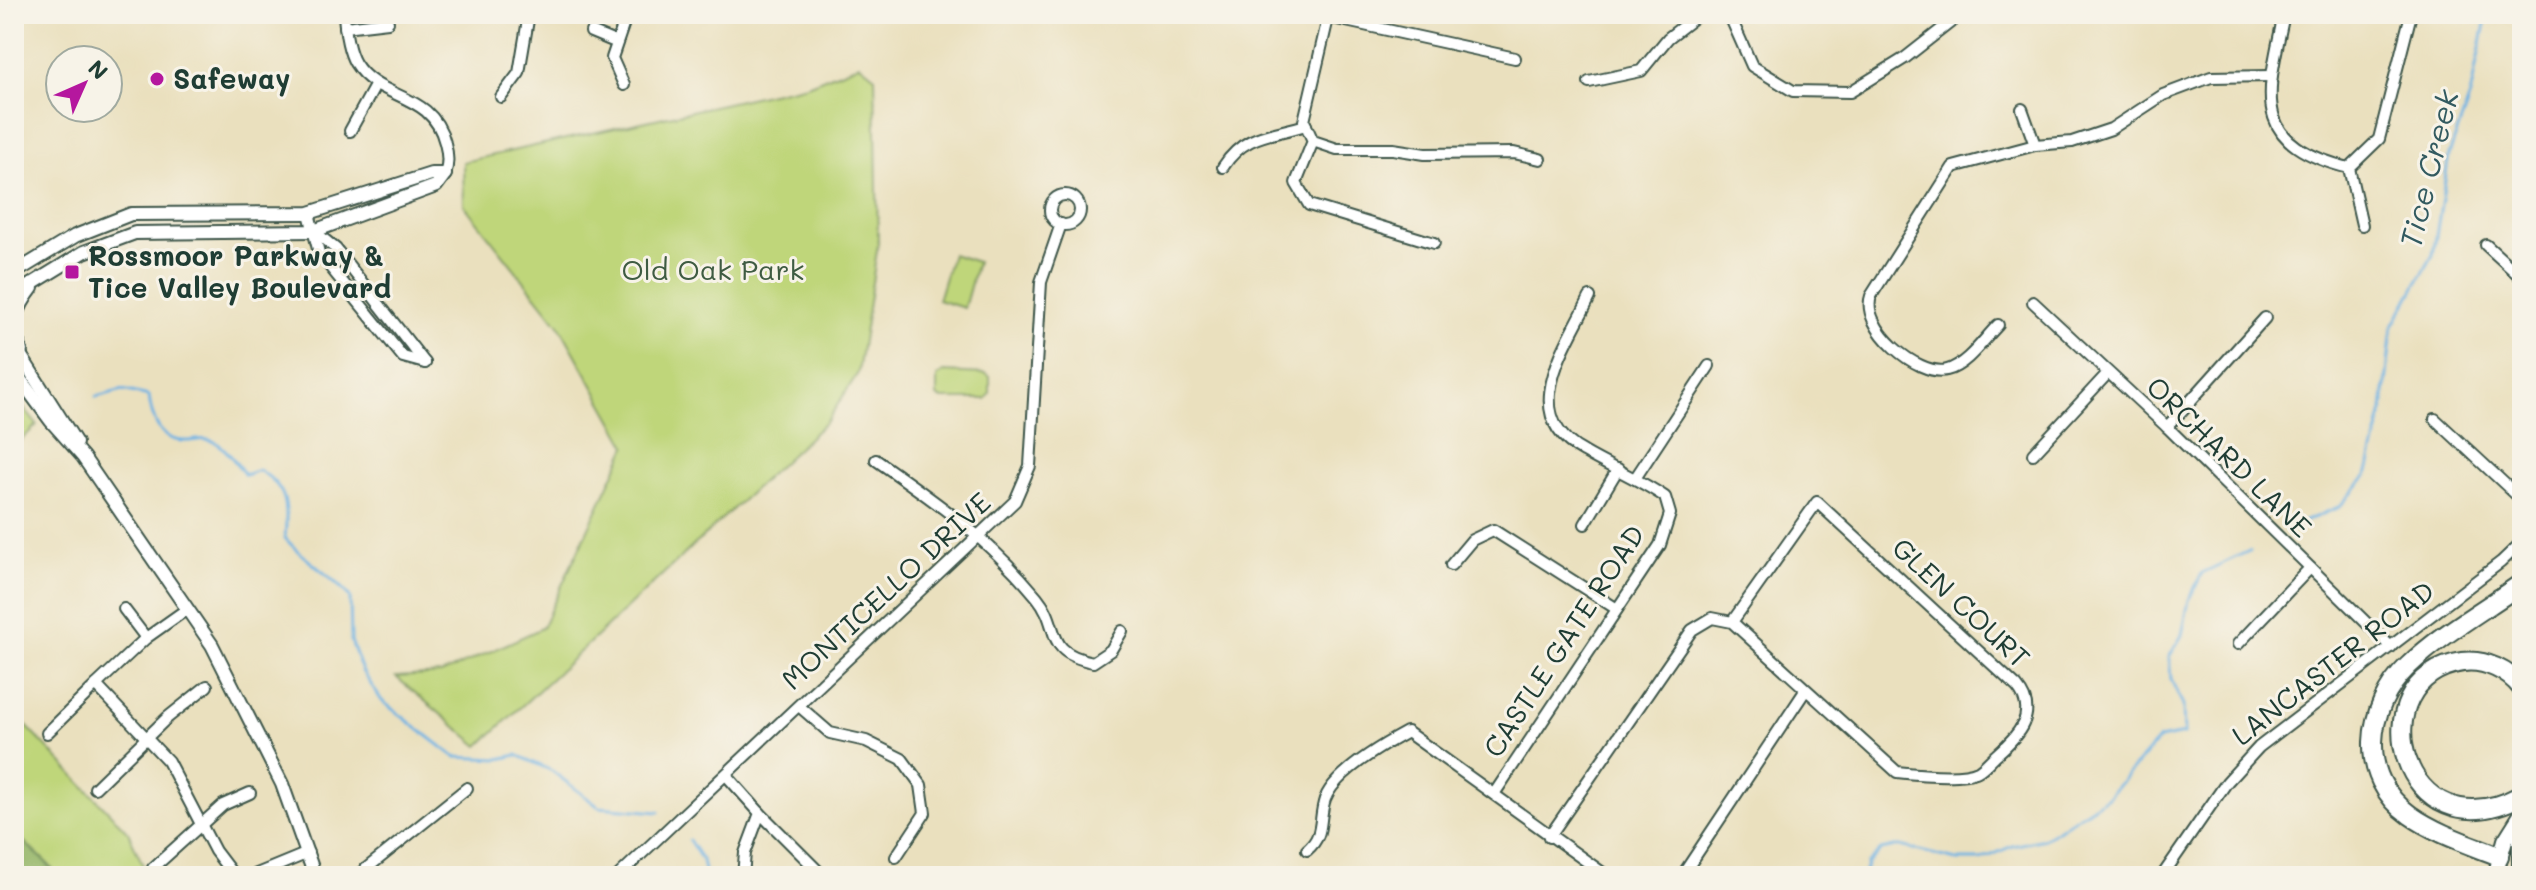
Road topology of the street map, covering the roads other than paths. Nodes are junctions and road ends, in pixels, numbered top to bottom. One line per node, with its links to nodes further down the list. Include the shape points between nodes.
1 (344, 14): 12 (street)
2 (529, 14): 20 (street, via 519,73)
3 (627, 14): 14 (street)
4 (1314, 14): 10 (street)
5 (1699, 14): 17 (street, via 1668,38 1641,71)
6 (1729, 14): 7 (street, via 1752,66 1793,91 1850,92)
7 (1961, 14)
8 (2284, 14): 16 (street)
9 (2411, 14): 28 (street, via 2379,139)
10 (1328, 16): 15 (street); 22 (street)
11 (388, 22): 12 (street)
12 (345, 27): 18 (street, via 355,63)
13 (591, 32): 14 (street)
14 (615, 42): 19 (street, via 612,58)
15 (1515, 58)
16 (2271, 76): 25 (street, via 2211,77 2163,95 2111,129 2072,142); 28 (street, via 2269,103 2282,135 2313,159)
17 (1589, 82)
18 (376, 84): 23 (street); 29 (street, via 417,103 435,120 446,147)
19 (624, 85)
20 (501, 97)
21 (2022, 109): 25 (street)
22 (1306, 125): 24 (street); 27 (street, via 1248,141)
23 (350, 131)
24 (1313, 141): 26 (street, via 1337,149 1514,153); 34 (street, via 1296,183 1309,205)
25 (2035, 145): 43 (street, via 1953,167 1867,308 1880,334 1936,371 1964,361)
26 (1540, 159)
27 (1223, 167)
28 (2349, 168): 32 (street)
29 (445, 174): 30 (street); 33 (street, via 436,186)
30 (309, 213): 33 (street); 36 (street, via 131,214 75,236)
31 (1061, 224): 58 (street, MONTICELLO DRIVE, via 1041,282 1030,466 1015,501)
32 (2362, 225)
33 (314, 231): 33 (street, via 319,253 403,357 425,363 336,249); 38 (street, via 150,230 84,252)
34 (1434, 243)
35 (2486, 245): 37 (street)
36 (17, 269)
37 (2522, 278)
38 (39, 280): 39 (street); 45 (street, via 20,304 14,322)
39 (14, 295)
40 (1590, 297): 54 (street, CASTLE GATE ROAD, via 1558,364 1548,393 1549,415 1581,451)
41 (2033, 302): 48 (street, ORCHARD LANE)
42 (2265, 318): 50 (street)
43 (1998, 325)
44 (14, 345): 45 (street)
45 (27, 365): 52 (street)
46 (1709, 366): 55 (street)
47 (14, 371): 52 (street)
48 (2108, 373): 50 (street, ORCHARD LANE); 51 (street)
49 (2435, 419): 56 (street)
50 (2167, 427): 61 (street, ORCHARD LANE)
51 (2033, 454)
52 (83, 457): 64 (street)
53 (876, 460): 58 (street)
54 (1618, 469): 55 (street, CASTLE GATE ROAD); 57 (street)
55 (1636, 477): 65 (street, CASTLE GATE ROAD, via 1665,497 1670,514 1660,545)
56 (2522, 500)
57 (1585, 524)
58 (982, 536): 67 (street, via 1040,600 1056,645 1072,658 1093,662 1111,650); 75 (street, MONTICELLO DRIVE)
59 (2522, 542): 70 (street, LANCASTER ROAD)
60 (1451, 565): 65 (street, via 1472,540 1493,530)
61 (2310, 568): 69 (street); 70 (street, ORCHARD LANE)
62 (2522, 583): 92 (highway, via 2409,665 2384,696 2371,733 2376,769 2394,801 2440,833)
63 (124, 609): 68 (street)
64 (187, 609): 68 (street); 91 (street, via 267,749)
65 (1617, 609): 82 (street, CASTLE GATE ROAD)
66 (1732, 622): 74 (street, GLEN COURT); 74 (street, GLEN COURT, via 1817,502 2017,687 2025,697 2027,715 2018,735 1977,772 1897,772); 89 (street, via 1712,618 1692,630)
67 (1122, 631)
68 (146, 638): 71 (street)
69 (2238, 644)
70 (2391, 647): 105 (street, LANCASTER ROAD, via 2252,754)
71 (96, 685): 76 (street); 77 (street)
72 (207, 686): 77 (street)
73 (2522, 688): 83 (highway, via 2506,673 2481,662 2452,664 2410,698 2401,735 2415,779 2441,803 2488,810)
74 (1805, 691): 104 (street)
75 (799, 706): 78 (street, MONTICELLO DRIVE); 93 (street, via 830,733 866,741 902,759 921,785 925,813)
76 (47, 733)
77 (147, 738): 79 (street); 86 (street, via 177,774)
78 (726, 775): 84 (street); 100 (street, MONTICELLO DRIVE)
79 (95, 788)
80 (467, 788): 99 (street)
81 (250, 793): 86 (street)
82 (1494, 794): 89 (street); 90 (street, via 1407,732 1371,753 1329,792 1320,836)
83 (2522, 795)
84 (760, 813): 101 (street, via 745,853); 102 (street)
85 (2522, 813): 92 (main road)
86 (201, 822): 94 (street); 96 (street)
87 (2522, 825): 88 (highway)
88 (2521, 832): 95 (highway)
89 (1549, 837): 103 (street)
90 (1307, 850)
91 (308, 853): 97 (street); 98 (street)
92 (2499, 856): 106 (main road)
93 (896, 857)
94 (153, 868)
95 (2522, 870)
96 (234, 876)
97 (252, 876)
98 (315, 876)
99 (357, 876)
100 (618, 876)
101 (743, 876)
102 (823, 876)
103 (1607, 876)
104 (1682, 876)
105 (2162, 876)
106 (2495, 876)

